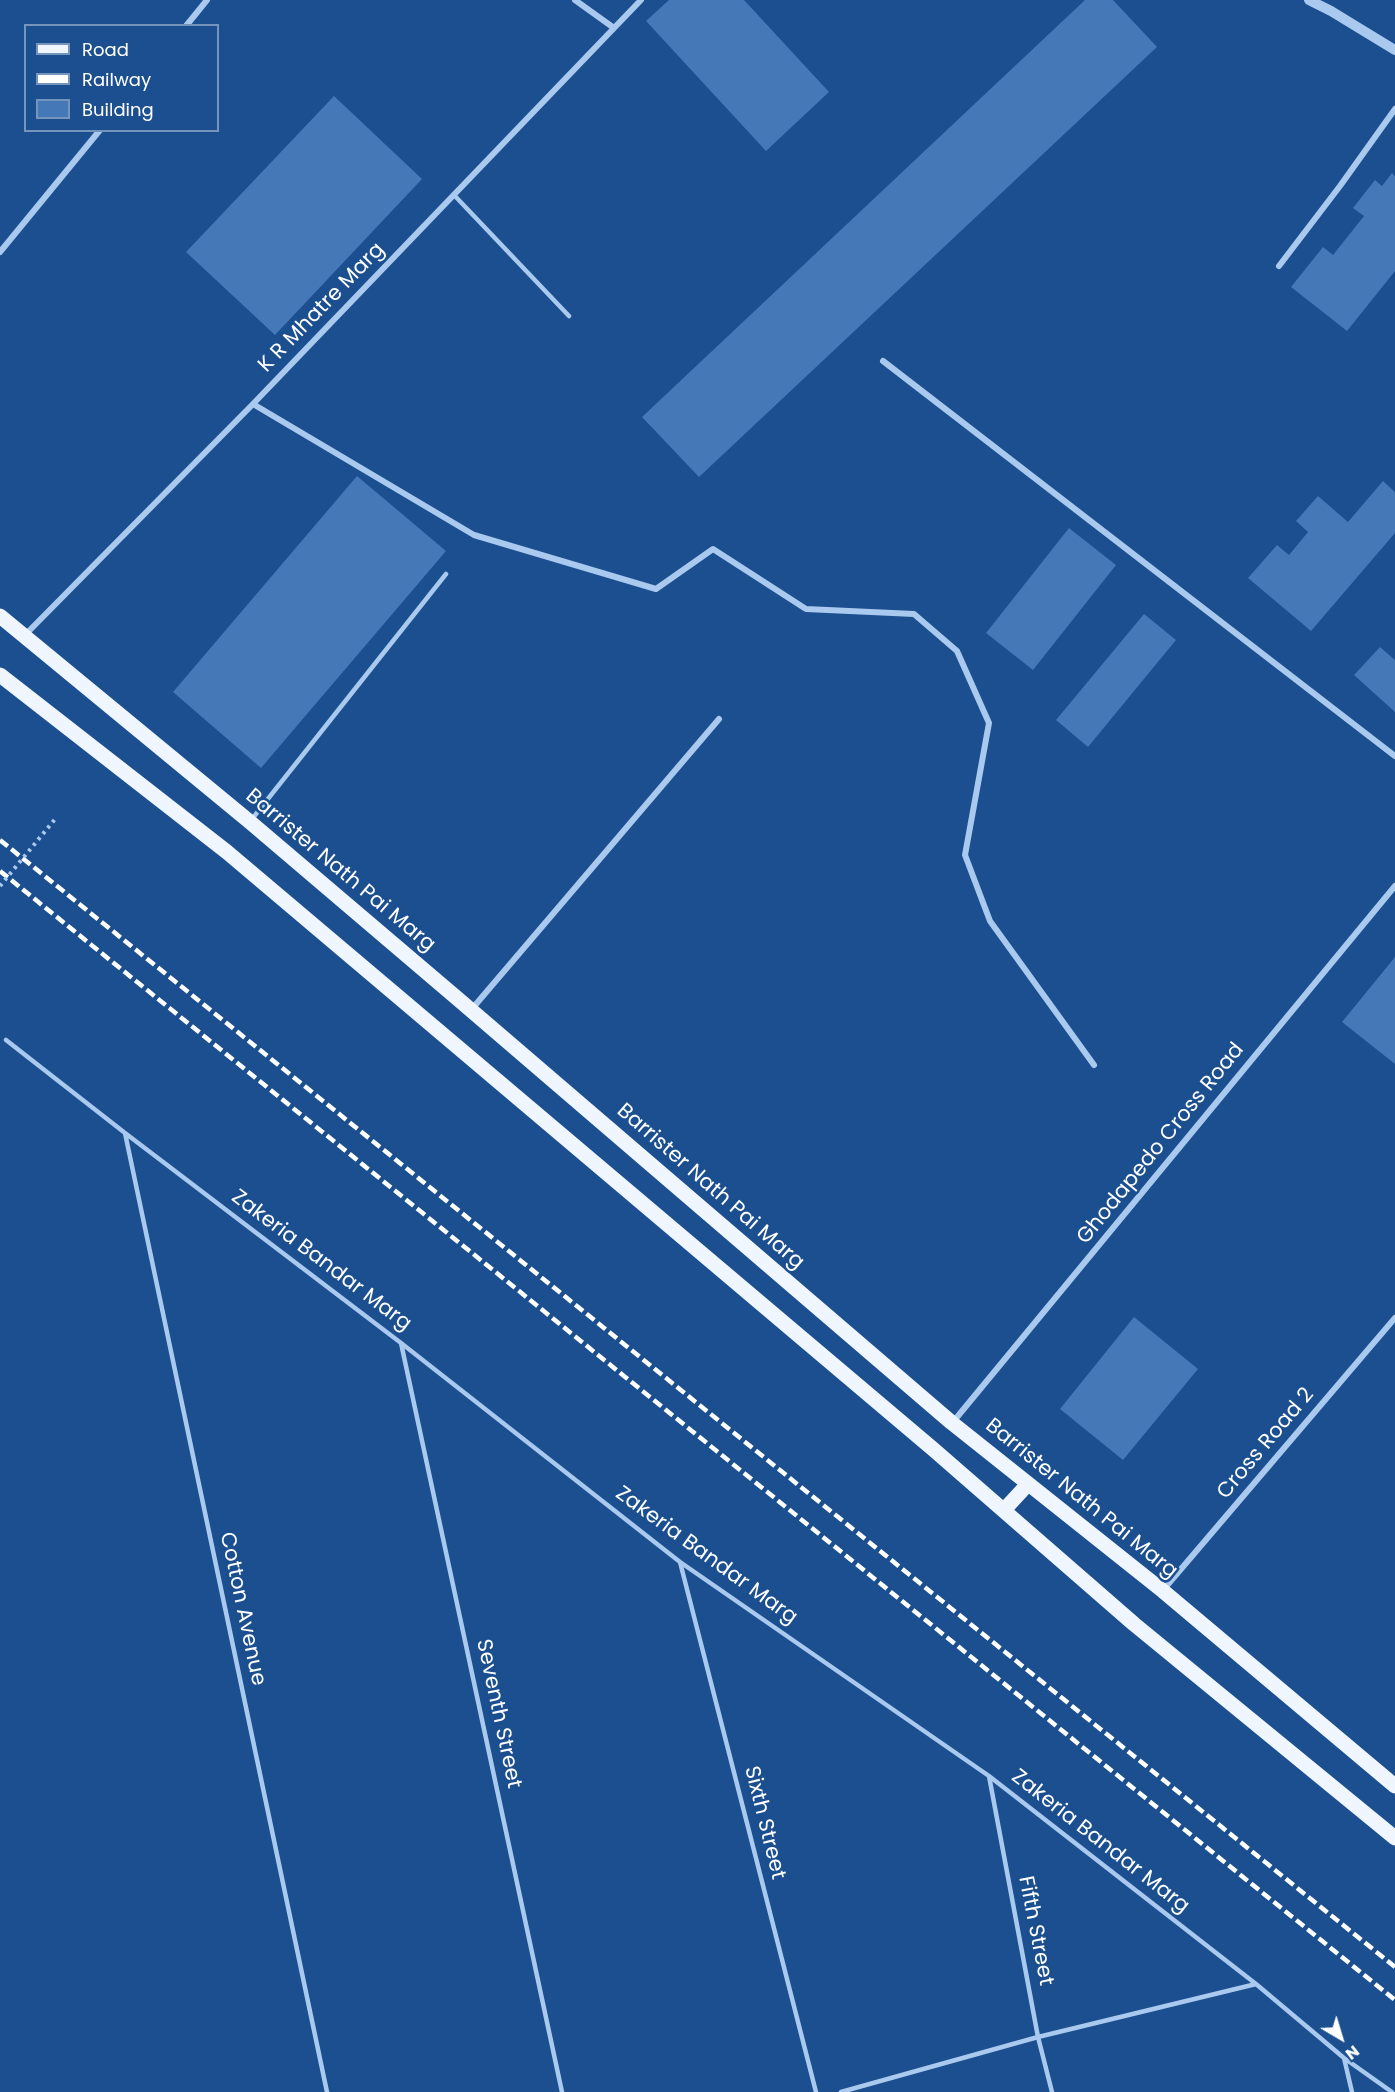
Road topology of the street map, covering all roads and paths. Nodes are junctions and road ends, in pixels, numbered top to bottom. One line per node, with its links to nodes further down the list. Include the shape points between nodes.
1 (207, 0): 5 (street)
2 (576, 0): 6 (street)
3 (641, 0): 6 (street, K R Mhatre Marg)
4 (1309, 0): 7 (street)
5 (188, 24)
6 (614, 28): 10 (street, K R Mhatre Marg)
7 (1395, 50)
8 (1395, 109): 12 (street)
9 (98, 132): 11 (street)
10 (454, 195): 13 (lane); 15 (street, K R Mhatre Marg)
11 (0, 252)
12 (1279, 266)
13 (569, 316)
14 (884, 361): 21 (street)
15 (253, 404): 18 (street, K R Mhatre Marg); 28 (street, via 474,535 656,589 713,549 806,609 914,614 957,651 989,723 965,855 990,921)
16 (446, 574): 23 (lane)
17 (0, 616): 18 (main road, Barrister Nath Pai Marg)
18 (24, 636): 23 (main road, Barrister Nath Pai Marg)
19 (0, 675): 34 (main road, via 227,852)
20 (719, 719): 26 (street)
21 (1395, 756)
22 (56, 818): 24 (path, bridge)
23 (250, 822): 26 (main road, Barrister Nath Pai Marg)
24 (0, 886)
25 (1395, 886): 32 (street, Ghodapedo Cross Road)
26 (471, 1010): 32 (main road, Barrister Nath Pai Marg)
27 (6, 1040): 29 (lane, Zakeria Bandar Marg)
28 (1094, 1065)
29 (125, 1133): 31 (lane, Zakeria Bandar Marg); 43 (lane, Cotton Avenue)
30 (1395, 1318): 36 (street, Cross Road 2)
31 (401, 1342): 35 (lane, Zakeria Bandar Marg); 44 (lane, Seventh Street)
32 (952, 1423): 33 (main road, Barrister Nath Pai Marg)
33 (1028, 1484): 34 (main road); 36 (main road, Barrister Nath Pai Marg)
34 (1004, 1510): 39 (main road, via 1134,1624)
35 (680, 1562): 37 (lane, Zakeria Bandar Marg); 45 (lane, Sixth Street)
36 (1163, 1591): 38 (main road, Barrister Nath Pai Marg)
37 (989, 1776): 40 (lane, Zakeria Bandar Marg); 41 (lane, Fifth Street)
38 (1395, 1786)
39 (1395, 1838)
40 (1256, 1984): 41 (lane); 42 (lane, Zakeria Bandar Marg)
41 (1038, 2037): 46 (lane); 47 (lane, Fifth Street)
42 (1344, 2058): 48 (lane); 49 (lane, Zakeria Bandar Marg)
43 (327, 2092)
44 (562, 2092)
45 (816, 2092)
46 (841, 2092)
47 (1052, 2092)
48 (1352, 2092)
49 (1392, 2092)

